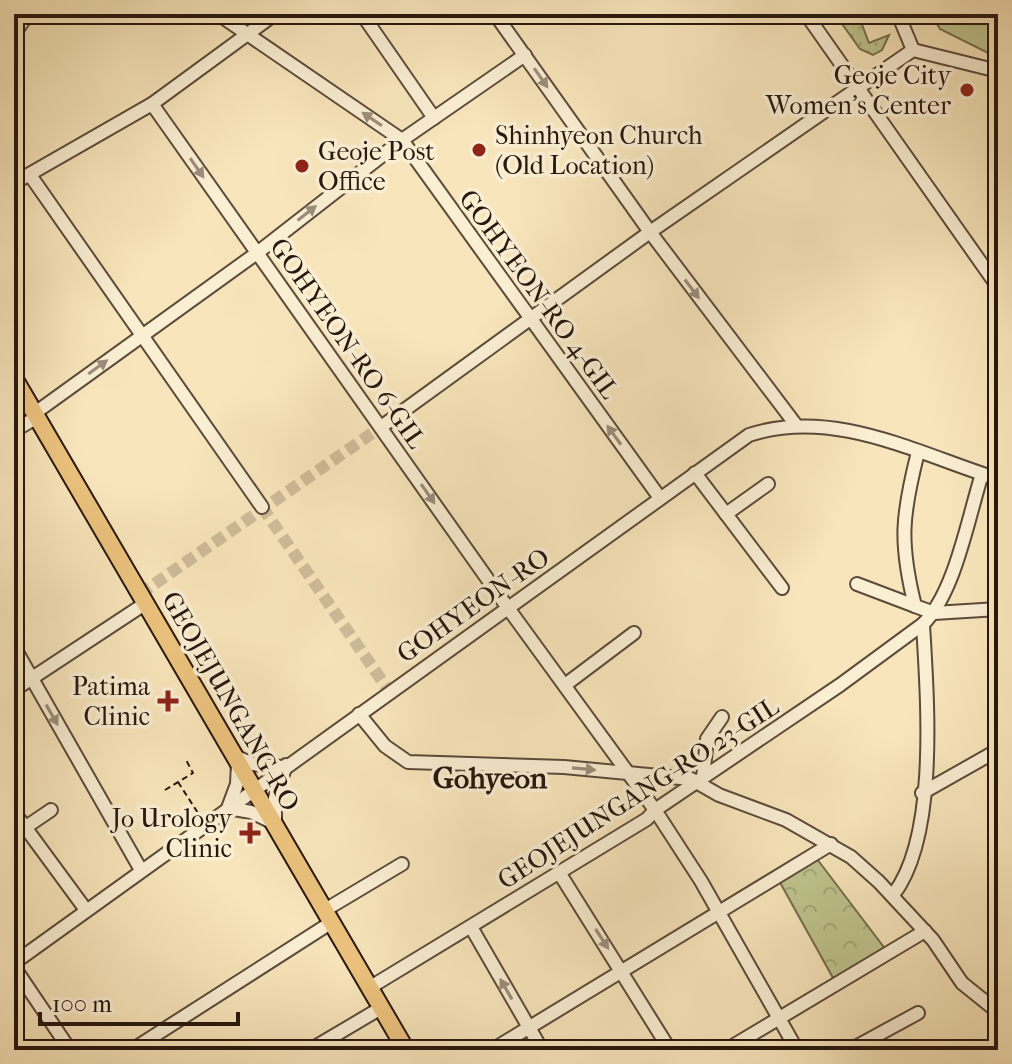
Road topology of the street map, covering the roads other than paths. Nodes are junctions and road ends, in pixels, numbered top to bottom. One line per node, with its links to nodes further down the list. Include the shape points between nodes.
1 (28, 14): 9 (street)
2 (218, 14): 10 (street, GOHYEON-RO 4-GIL)
3 (275, 14): 10 (street)
4 (362, 14): 17 (street)
5 (495, 14): 13 (street)
6 (806, 14): 11 (street)
7 (817, 14): 11 (street)
8 (898, 14): 12 (street)
9 (14, 34)
10 (246, 34): 16 (street); 18 (street, GOHYEON-RO 4-GIL, one-way to 10)
11 (823, 37): 15 (street)
12 (913, 50): 14 (street); 15 (street)
13 (525, 55): 17 (street); 21 (street, one-way to 21)
14 (998, 71)
15 (859, 85): 21 (street); 23 (street)
16 (152, 104): 19 (street); 22 (street, GOHYEON-RO 6-GIL, one-way to 22)
17 (434, 118): 18 (street)
18 (402, 140): 22 (street, one-way to 18); 24 (street, GOHYEON-RO 4-GIL)
19 (30, 175): 20 (street); 25 (street)
20 (14, 183)
21 (650, 232): 24 (street); 28 (street, one-way to 28)
22 (257, 253): 25 (street); 29 (street, GOHYEON-RO 6-GIL)
23 (998, 287)
24 (530, 319): 29 (street); 36 (street, GOHYEON-RO 4-GIL, one-way to 24)
25 (141, 335): 27 (street, one-way to 25); 37 (street)
26 (14, 378): 27 (main road, GEOJEJUNGANG-RO)
27 (36, 415): 30 (street); 41 (main road, GEOJEJUNGANG-RO)
28 (796, 425): 31 (street, GOHYEON-RO, via 859,432); 32 (street, GOHYEON-RO, via 749,435)
29 (381, 427): 43 (street, GOHYEON-RO 6-GIL, one-way to 43)
30 (14, 431)
31 (918, 452): 33 (street, GOHYEON-RO); 42 (street, via 903,508 905,564)
32 (695, 473): 36 (street, GOHYEON-RO); 38 (street)
33 (982, 474): 34 (street, GOHYEON-RO); 45 (street, GEOJEJUNGANG-RO 23-GIL)
34 (998, 479)
35 (768, 484): 38 (street)
36 (660, 498): 43 (street, GOHYEON-RO)
37 (262, 507)
38 (726, 514): 40 (street)
39 (857, 584): 42 (street)
40 (782, 588)
41 (146, 603): 49 (street); 55 (main road, GEOJEJUNGANG-RO)
42 (915, 606): 45 (street)
43 (508, 608): 50 (street, GOHYEON-RO 6-GIL); 52 (street, GOHYEON-RO)
44 (998, 609): 45 (street)
45 (934, 613): 46 (street, GEOJEJUNGANG-RO 23-GIL)
46 (923, 624): 58 (street, GEOJEJUNGANG-RO 23-GIL); 60 (street, via 928,705)
47 (634, 633): 50 (street)
48 (14, 647): 49 (street)
49 (31, 678): 51 (street); 69 (street, one-way to 69)
50 (565, 685): 57 (street, GOHYEON-RO 6-GIL)
51 (14, 690)
52 (359, 714): 56 (street, GOHYEON-RO); 57 (street, one-way to 57, via 385,746 408,762)
53 (722, 717): 58 (street, via 707,739)
54 (998, 750): 60 (street)
55 (237, 757): 56 (street, via 261,766); 59 (main road, GEOJEJUNGANG-RO); 61 (street, via 237,784)
56 (284, 766): 59 (street, GOHYEON-RO); 65 (street)
57 (628, 772): 58 (street); 63 (street, GOHYEON-RO 6-GIL)
58 (699, 780): 63 (street, GEOJEJUNGANG-RO 23-GIL); 67 (street)
59 (255, 789): 61 (street, GOHYEON-RO); 65 (main road, GEOJEJUNGANG-RO)
60 (922, 793): 71 (street, via 911,868)
61 (228, 808): 65 (street); 69 (street, GOHYEON-RO)
62 (51, 810): 66 (street)
63 (655, 810): 70 (street, GEOJEJUNGANG-RO 23-GIL); 73 (street, GOHYEON-RO 6-GIL)
64 (14, 812): 66 (street)
65 (275, 823): 74 (main road, GEOJEJUNGANG-RO)
66 (20, 828): 72 (street)
67 (831, 844): 71 (street); 73 (street)
68 (402, 864): 74 (street)
69 (141, 870): 72 (street, GOHYEON-RO)
70 (560, 874): 75 (street, GEOJEJUNGANG-RO 23-GIL); 78 (street, one-way to 78)
71 (893, 895): 76 (street)
72 (86, 910): 77 (street, GOHYEON-RO)
73 (719, 912): 78 (street); 83 (street, GOHYEON-RO 6-GIL)
74 (329, 916): 79 (main road, GEOJEJUNGANG-RO); 86 (street)
75 (471, 927): 79 (street, GEOJEJUNGANG-RO 23-GIL); 84 (street, one-way to 75)
76 (925, 931): 81 (street, via 962,983); 83 (street)
77 (14, 965): 85 (street)
78 (621, 970): 84 (street); 91 (street)
79 (369, 988): 80 (main road, GEOJEJUNGANG-RO)
80 (381, 1008): 87 (street); 88 (main road, GEOJEJUNGANG-RO)
81 (998, 1012)
82 (918, 1013): 94 (street)
83 (779, 1018): 92 (street); 93 (street, GOHYEON-RO 6-GIL)
84 (529, 1028): 89 (street); 90 (street)
85 (70, 1050)
86 (132, 1050)
87 (310, 1050)
88 (406, 1050)
89 (492, 1050)
90 (542, 1050)
91 (670, 1050)
92 (726, 1050)
93 (797, 1050)
94 (850, 1050)

